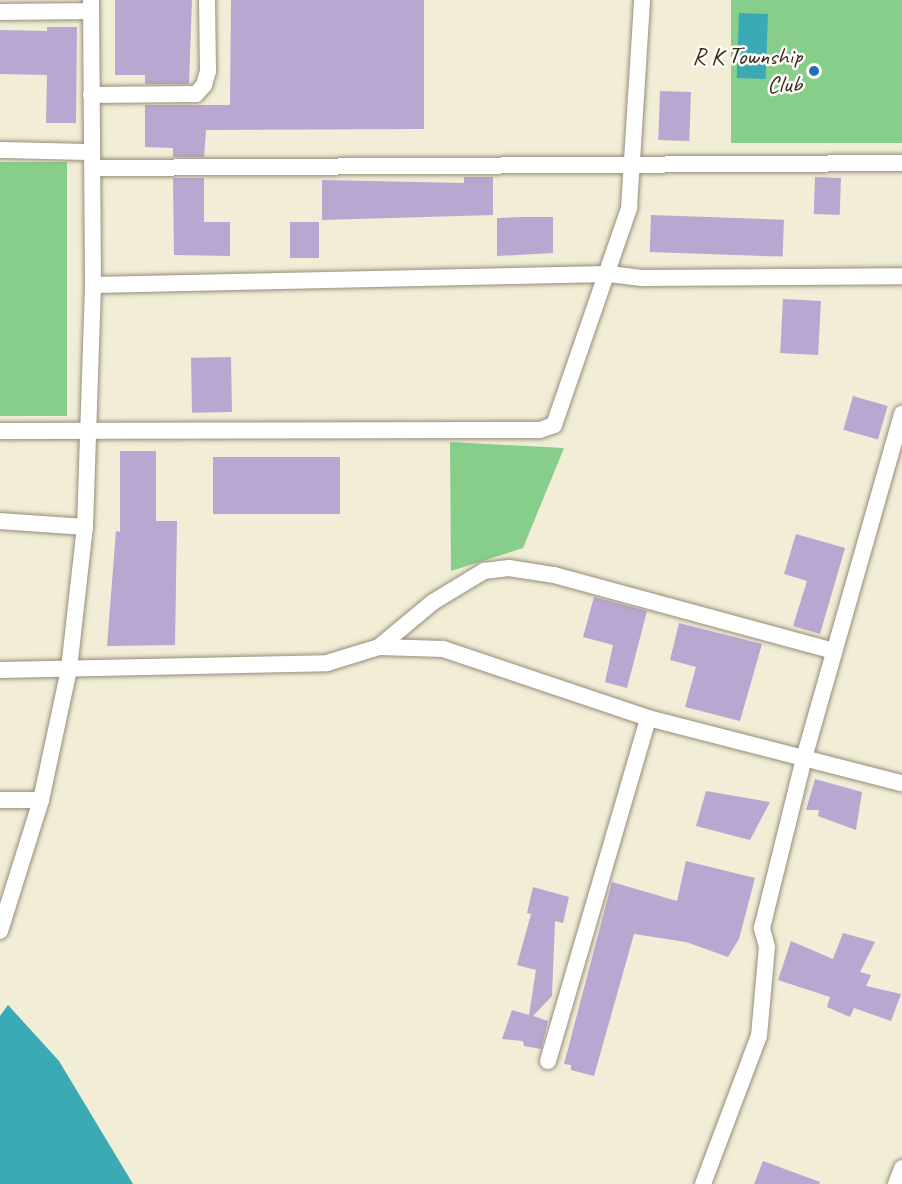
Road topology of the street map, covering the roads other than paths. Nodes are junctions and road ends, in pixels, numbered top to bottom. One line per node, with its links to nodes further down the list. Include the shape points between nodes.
1 (207, 0): 5 (street, via 208,71 204,85 195,94)
2 (642, 0): 9 (street)
3 (91, 6): 4 (street); 5 (street)
4 (0, 12)
5 (91, 95): 7 (street)
6 (0, 150): 7 (street)
7 (92, 160): 9 (street); 12 (street)
8 (902, 163): 9 (street)
9 (633, 164): 10 (street, via 629,208)
10 (609, 274): 11 (street, via 642,278); 12 (street); 14 (street, via 554,425 540,430 202,434)
11 (902, 276)
12 (93, 285): 14 (street)
13 (902, 414): 19 (street)
14 (90, 430): 15 (street); 17 (street)
15 (0, 432)
16 (0, 521): 17 (street)
17 (85, 527): 20 (street)
18 (379, 646): 19 (street, via 433,602 484,571 509,568 554,575); 20 (street, via 327,663); 22 (street, via 443,649)
19 (834, 651): 23 (street)
20 (69, 669): 21 (street); 26 (street)
21 (0, 670)
22 (648, 718): 23 (street); 28 (street)
23 (804, 758): 24 (street); 30 (street, via 762,928 767,947 759,1036)
24 (902, 783)
25 (0, 800): 26 (street)
26 (41, 800): 27 (street)
27 (2, 924)
28 (548, 1061)
29 (902, 1168): 31 (street)
30 (704, 1184)
31 (896, 1184)

